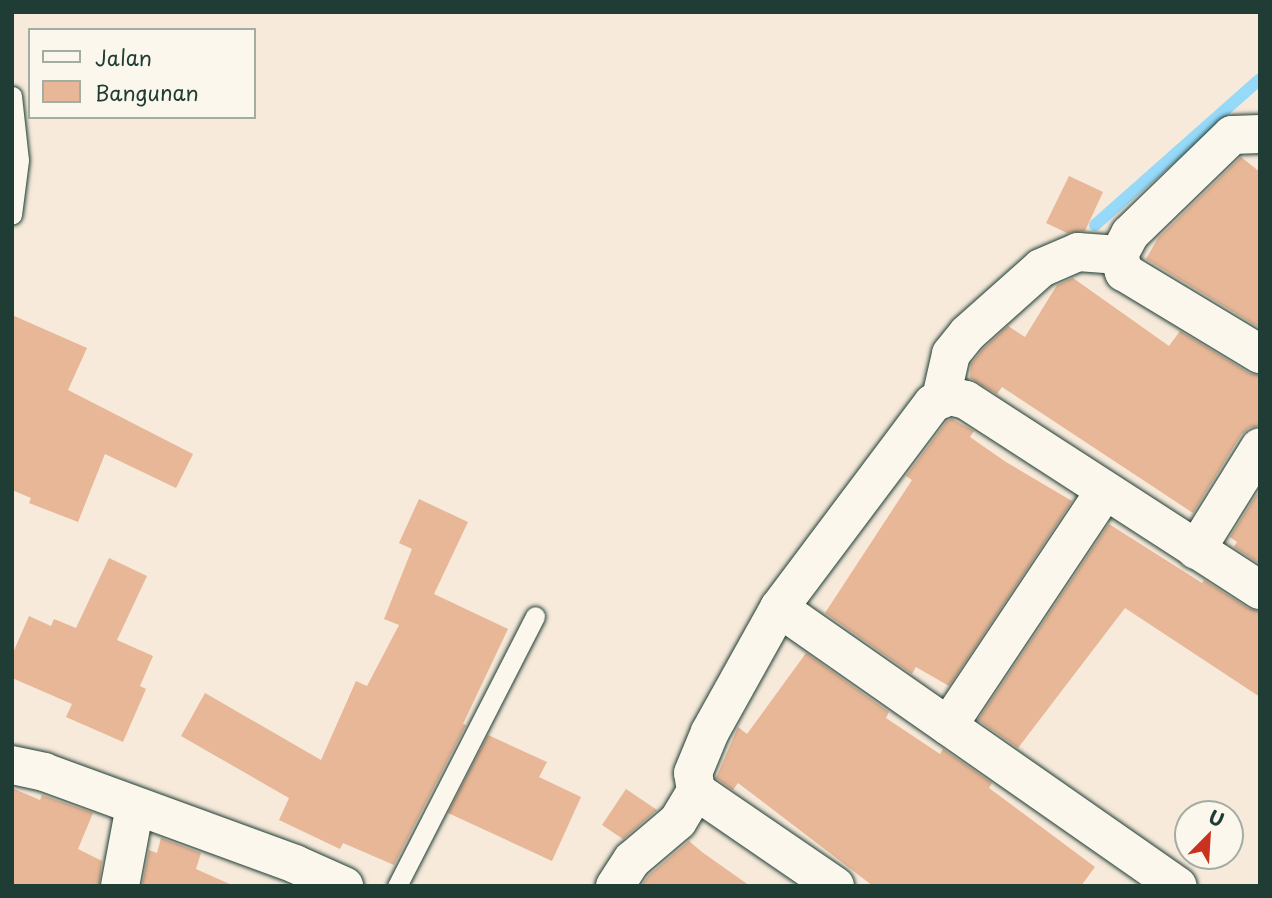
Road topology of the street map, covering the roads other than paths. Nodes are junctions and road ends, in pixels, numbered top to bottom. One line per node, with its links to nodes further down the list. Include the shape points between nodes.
1 (12, 96): 3 (lane, via 19,160)
2 (1260, 134): 4 (street, via 1232,135 1130,234)
3 (12, 215)
4 (1119, 255): 5 (street, via 1124,272); 6 (street, via 1078,252 1041,268 951,354)
5 (1260, 354)
6 (941, 398): 8 (street, via 966,400); 11 (street)
7 (1260, 447): 9 (street)
8 (1104, 492): 9 (street); 13 (street)
9 (1196, 550): 10 (street)
10 (1260, 590)
11 (779, 608): 13 (street); 15 (street, via 710,732 693,773)
12 (535, 617): 19 (lane)
13 (948, 726): 22 (street)
14 (12, 765): 16 (street)
15 (696, 791): 20 (street, via 678,821 632,860); 21 (street)
16 (135, 806): 17 (street); 18 (street)
17 (120, 886)
18 (344, 886)
19 (397, 886)
20 (615, 886)
21 (835, 886)
22 (1178, 886)

